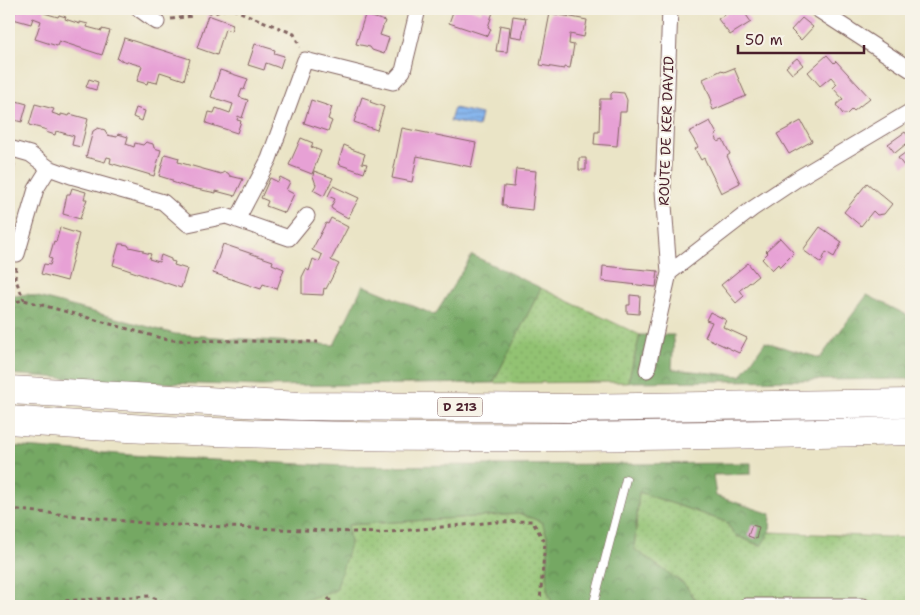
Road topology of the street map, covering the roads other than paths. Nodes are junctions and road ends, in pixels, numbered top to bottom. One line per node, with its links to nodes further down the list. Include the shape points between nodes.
1 (139, 9): 5 (street)
2 (418, 9): 11 (street, via 403,70 393,82 305,60 269,159)
3 (670, 9): 13 (street, ROUTE DE KER DAVID, via 662,191)
4 (822, 10): 6 (street)
5 (157, 22)
6 (911, 70)
7 (911, 111): 13 (street, via 752,209)
8 (9, 148): 9 (street, via 30,154)
9 (49, 168): 11 (street, via 163,202 188,224 226,216); 12 (street, via 36,189)
10 (307, 216): 11 (street, via 289,238)
11 (237, 220)
12 (17, 254)
13 (669, 273): 14 (street, ROUTE DE KER DAVID)
14 (646, 370)
15 (9, 390): 16 (highway, D 213, via 300,406 581,408)
16 (911, 402)
17 (9, 420): 18 (highway, D 213, via 229,432 420,436)
18 (911, 432)
19 (626, 479): 20 (lane)
20 (593, 606)
21 (746, 606): 22 (street)
22 (863, 606)

